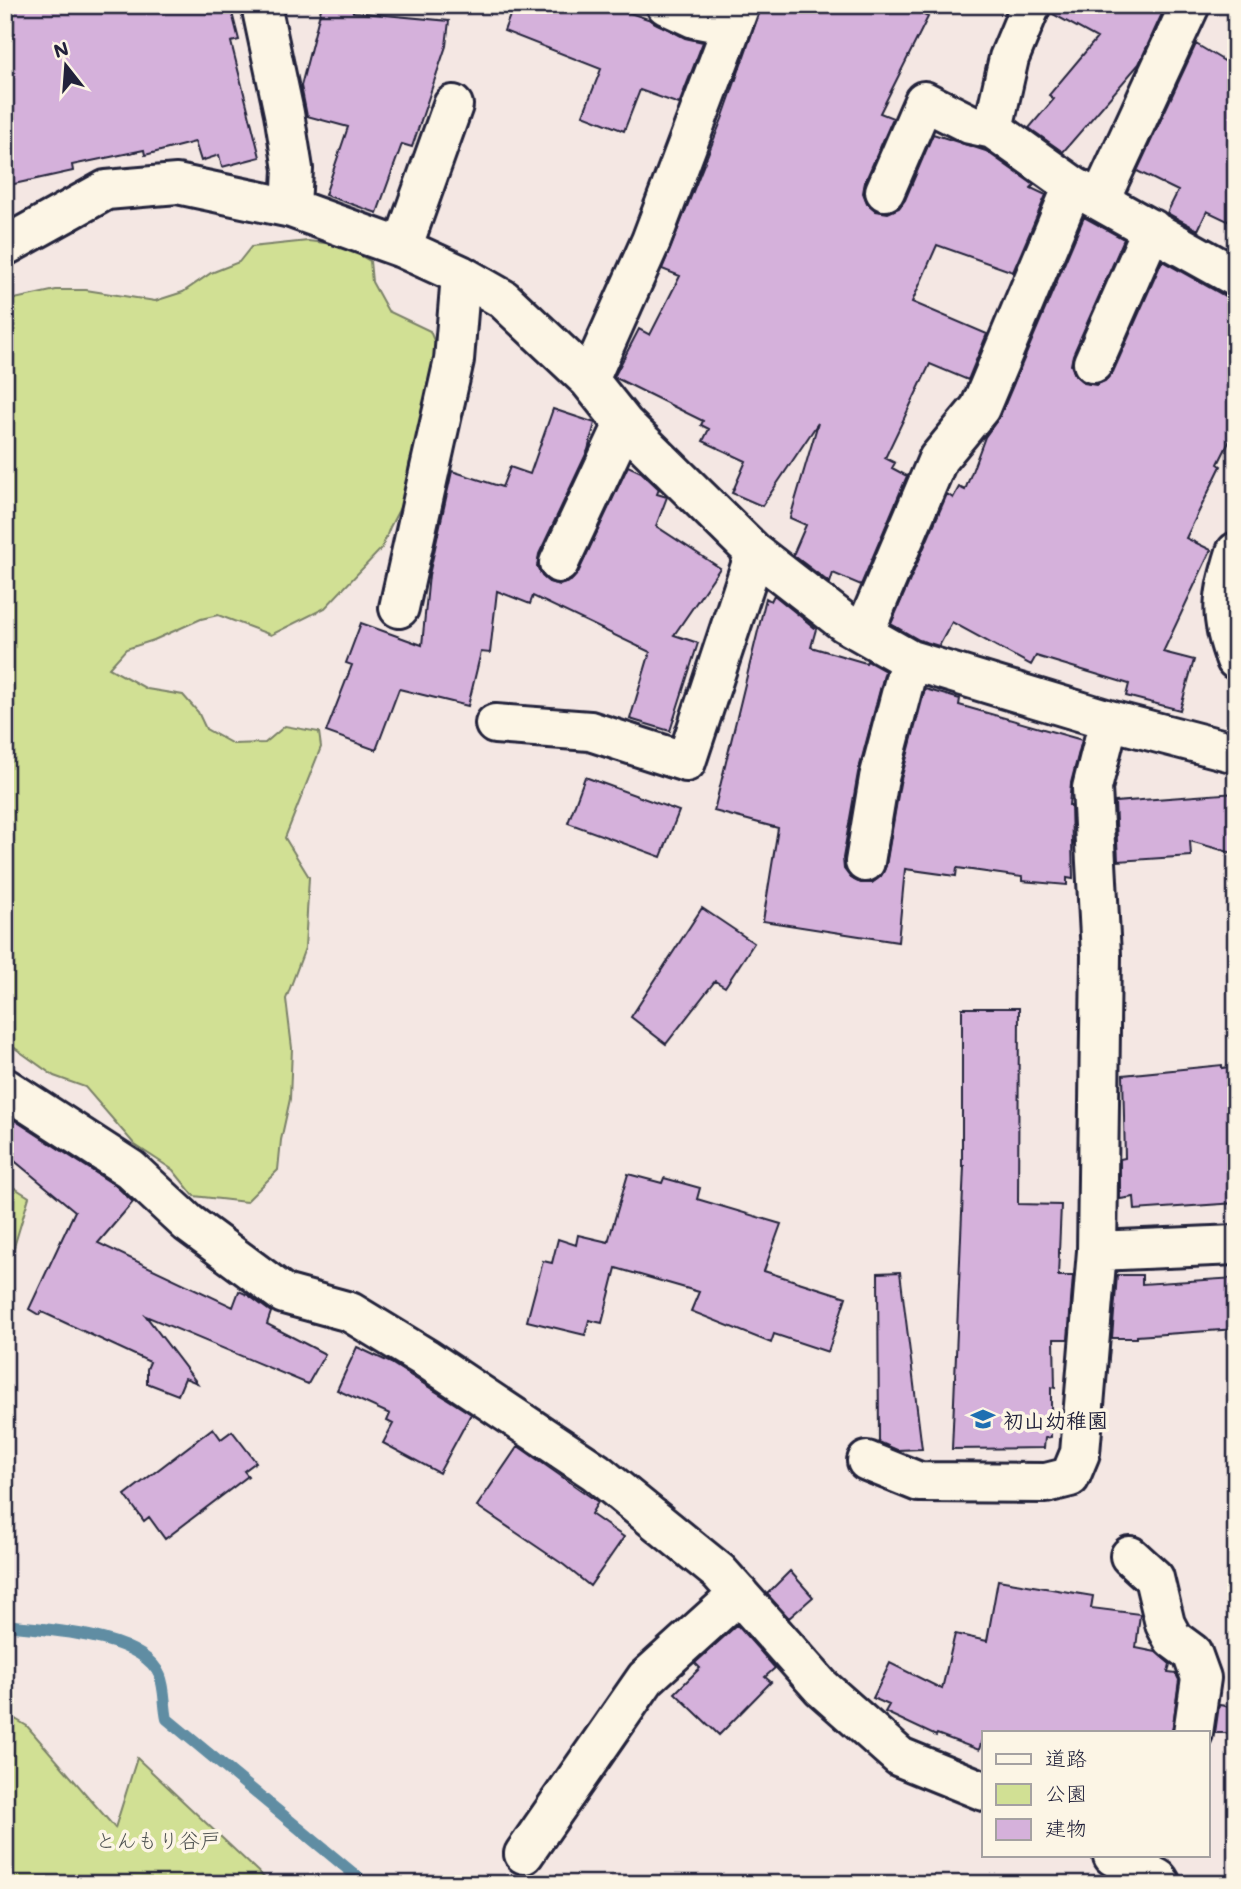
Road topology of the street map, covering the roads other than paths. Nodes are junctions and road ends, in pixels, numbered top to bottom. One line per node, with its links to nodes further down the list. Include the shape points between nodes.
1 (261, 5): 10 (street, via 293,169)
2 (666, 5): 5 (street, via 694,18)
3 (1031, 5): 7 (street, via 1009,58)
4 (1190, 5): 9 (street)
5 (735, 15): 17 (street, via 651,241)
6 (453, 105): 13 (street)
7 (993, 128): 8 (street, via 970,124 924,101); 9 (street)
8 (885, 191)
9 (1086, 193): 11 (street); 24 (street, via 980,408 938,459)
10 (291, 208): 12 (street, via 177,184 106,190); 13 (street)
11 (1152, 229): 15 (street); 16 (street)
12 (5, 246)
13 (401, 248): 14 (street)
14 (461, 275): 17 (street, via 503,299); 23 (street, via 454,360)
15 (1236, 277)
16 (1093, 363)
17 (589, 380): 18 (street)
18 (624, 424): 20 (street); 21 (street)
19 (1236, 552): 22 (street)
20 (755, 553): 24 (street); 28 (street, via 685,762 590,731)
21 (559, 563)
22 (1229, 601): 26 (street, via 1225,632)
23 (399, 608)
24 (864, 633): 25 (street)
25 (910, 660): 27 (street); 30 (street, via 879,778)
26 (1236, 660)
27 (1109, 720): 29 (street); 33 (street, via 1092,788 1101,955)
28 (495, 724)
29 (1236, 753)
30 (865, 862)
31 (5, 1088): 36 (street, via 130,1169 188,1223 284,1294 350,1312 596,1472 719,1572)
32 (1236, 1245): 33 (street)
33 (1097, 1251): 34 (street, via 1080,1453 1070,1477 1046,1483 919,1482)
34 (867, 1461)
35 (1130, 1556): 37 (street, via 1154,1578 1173,1639 1192,1653 1201,1678)
36 (739, 1594): 38 (street, via 821,1687 900,1757); 39 (street, via 646,1678)
37 (1193, 1731)
38 (982, 1790)
39 (524, 1854)
40 (1116, 1857): 41 (street)
41 (1161, 1873)

